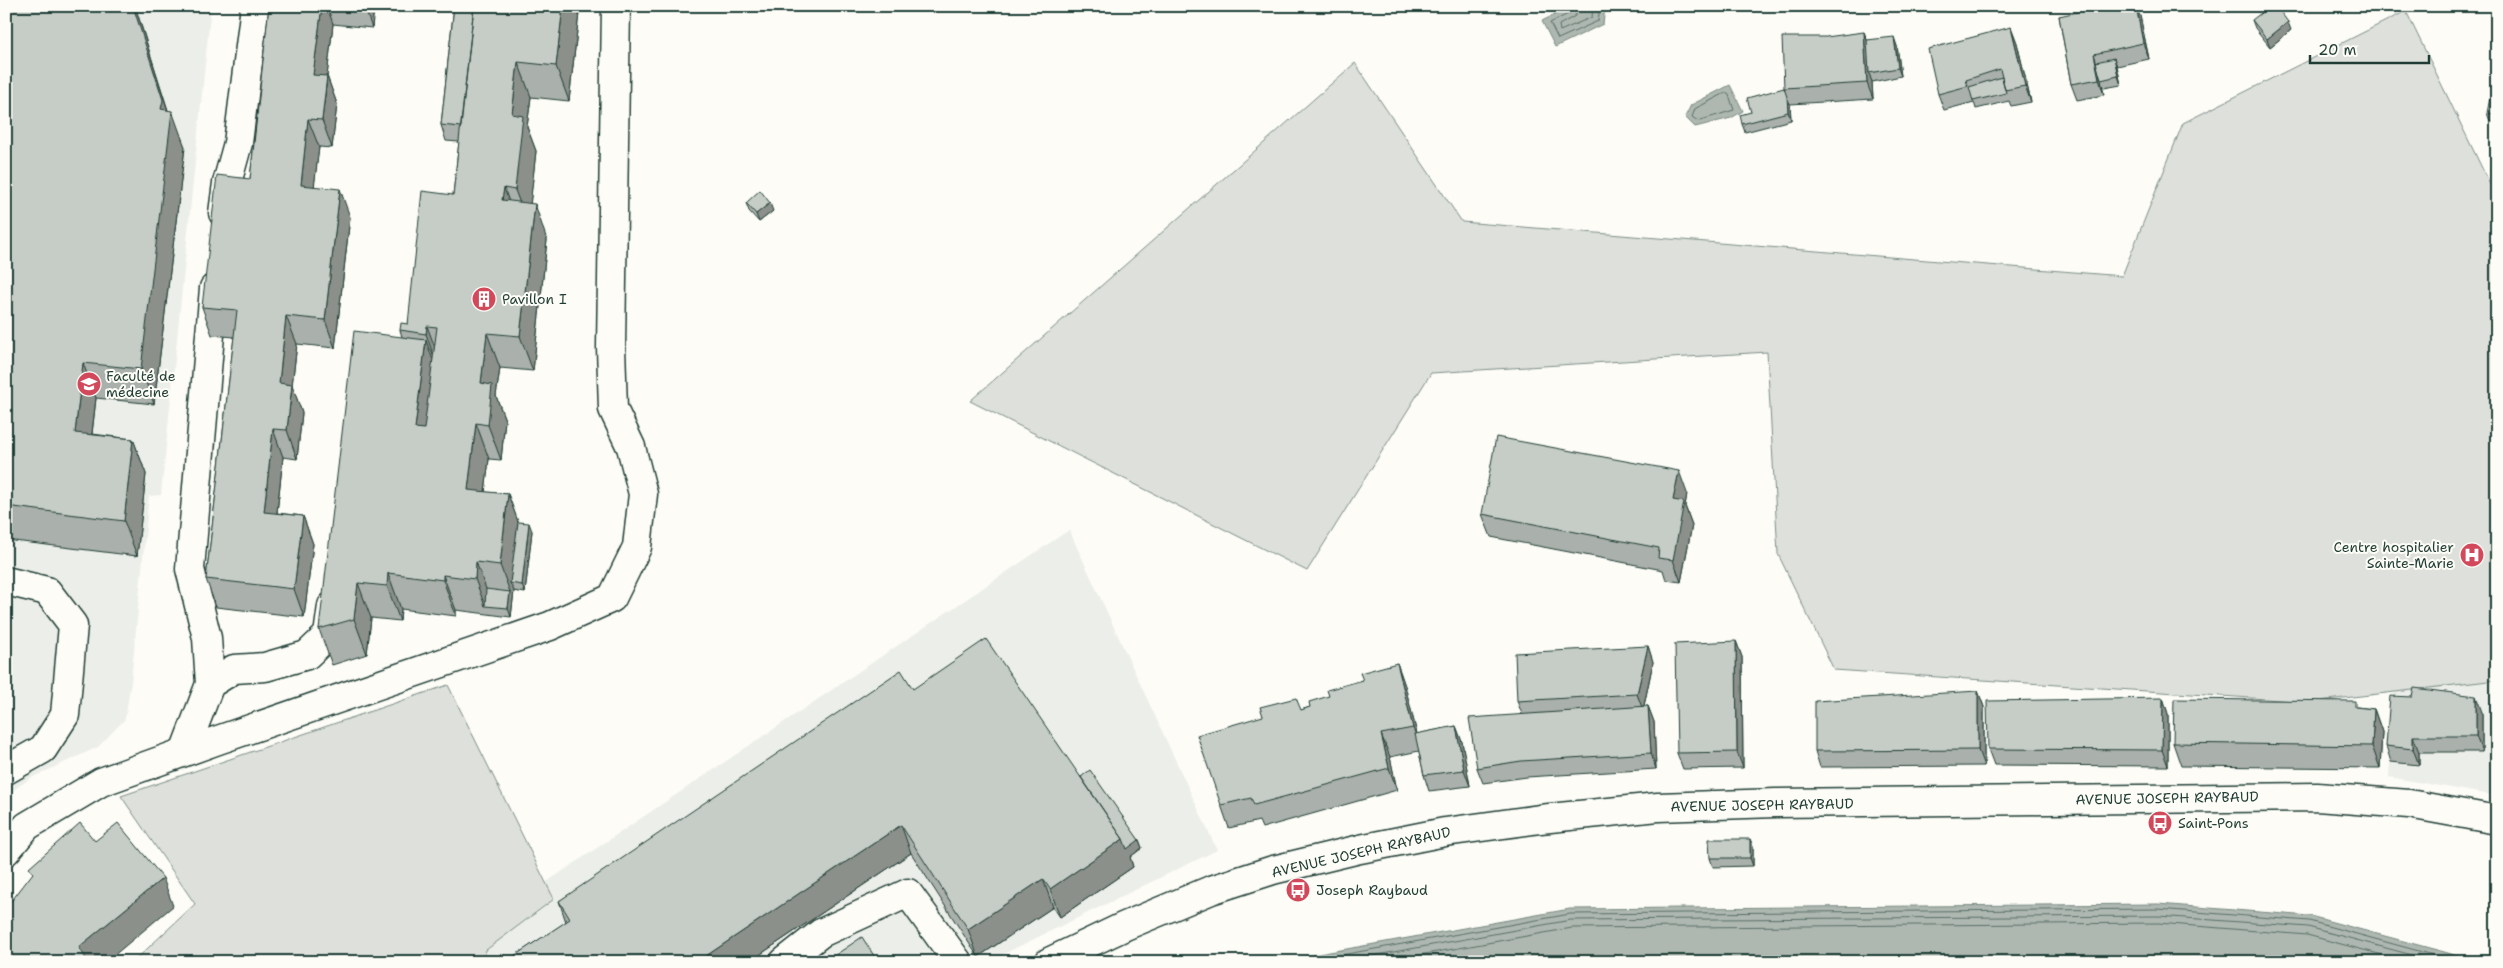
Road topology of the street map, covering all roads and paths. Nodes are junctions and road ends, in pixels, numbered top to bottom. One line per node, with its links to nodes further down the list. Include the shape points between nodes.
1 (255, 6): 3 (main road, via 238,143 227,183)
2 (616, 6): 8 (main road, via 613,409 631,447 643,494 637,547 612,598 550,626)
3 (220, 239)
4 (216, 267): 7 (main road, via 190,569 208,638)
5 (6, 581): 9 (main road, via 47,591 73,625 66,714 43,749)
6 (336, 582): 7 (main road, via 328,635 307,655 265,667 234,669)
7 (210, 684): 8 (main road)
8 (184, 752): 11 (main road, via 101,782 27,826)
9 (6, 770)
10 (2497, 820): 14 (main road, AVENUE JOSEPH RAYBAUD, via 2410,804 2317,797 1776,803 1649,808 1445,832 1273,870 1211,890)
11 (6, 851)
12 (784, 962): 13 (main road, via 822,933 908,893)
13 (958, 962)
14 (1049, 962)

